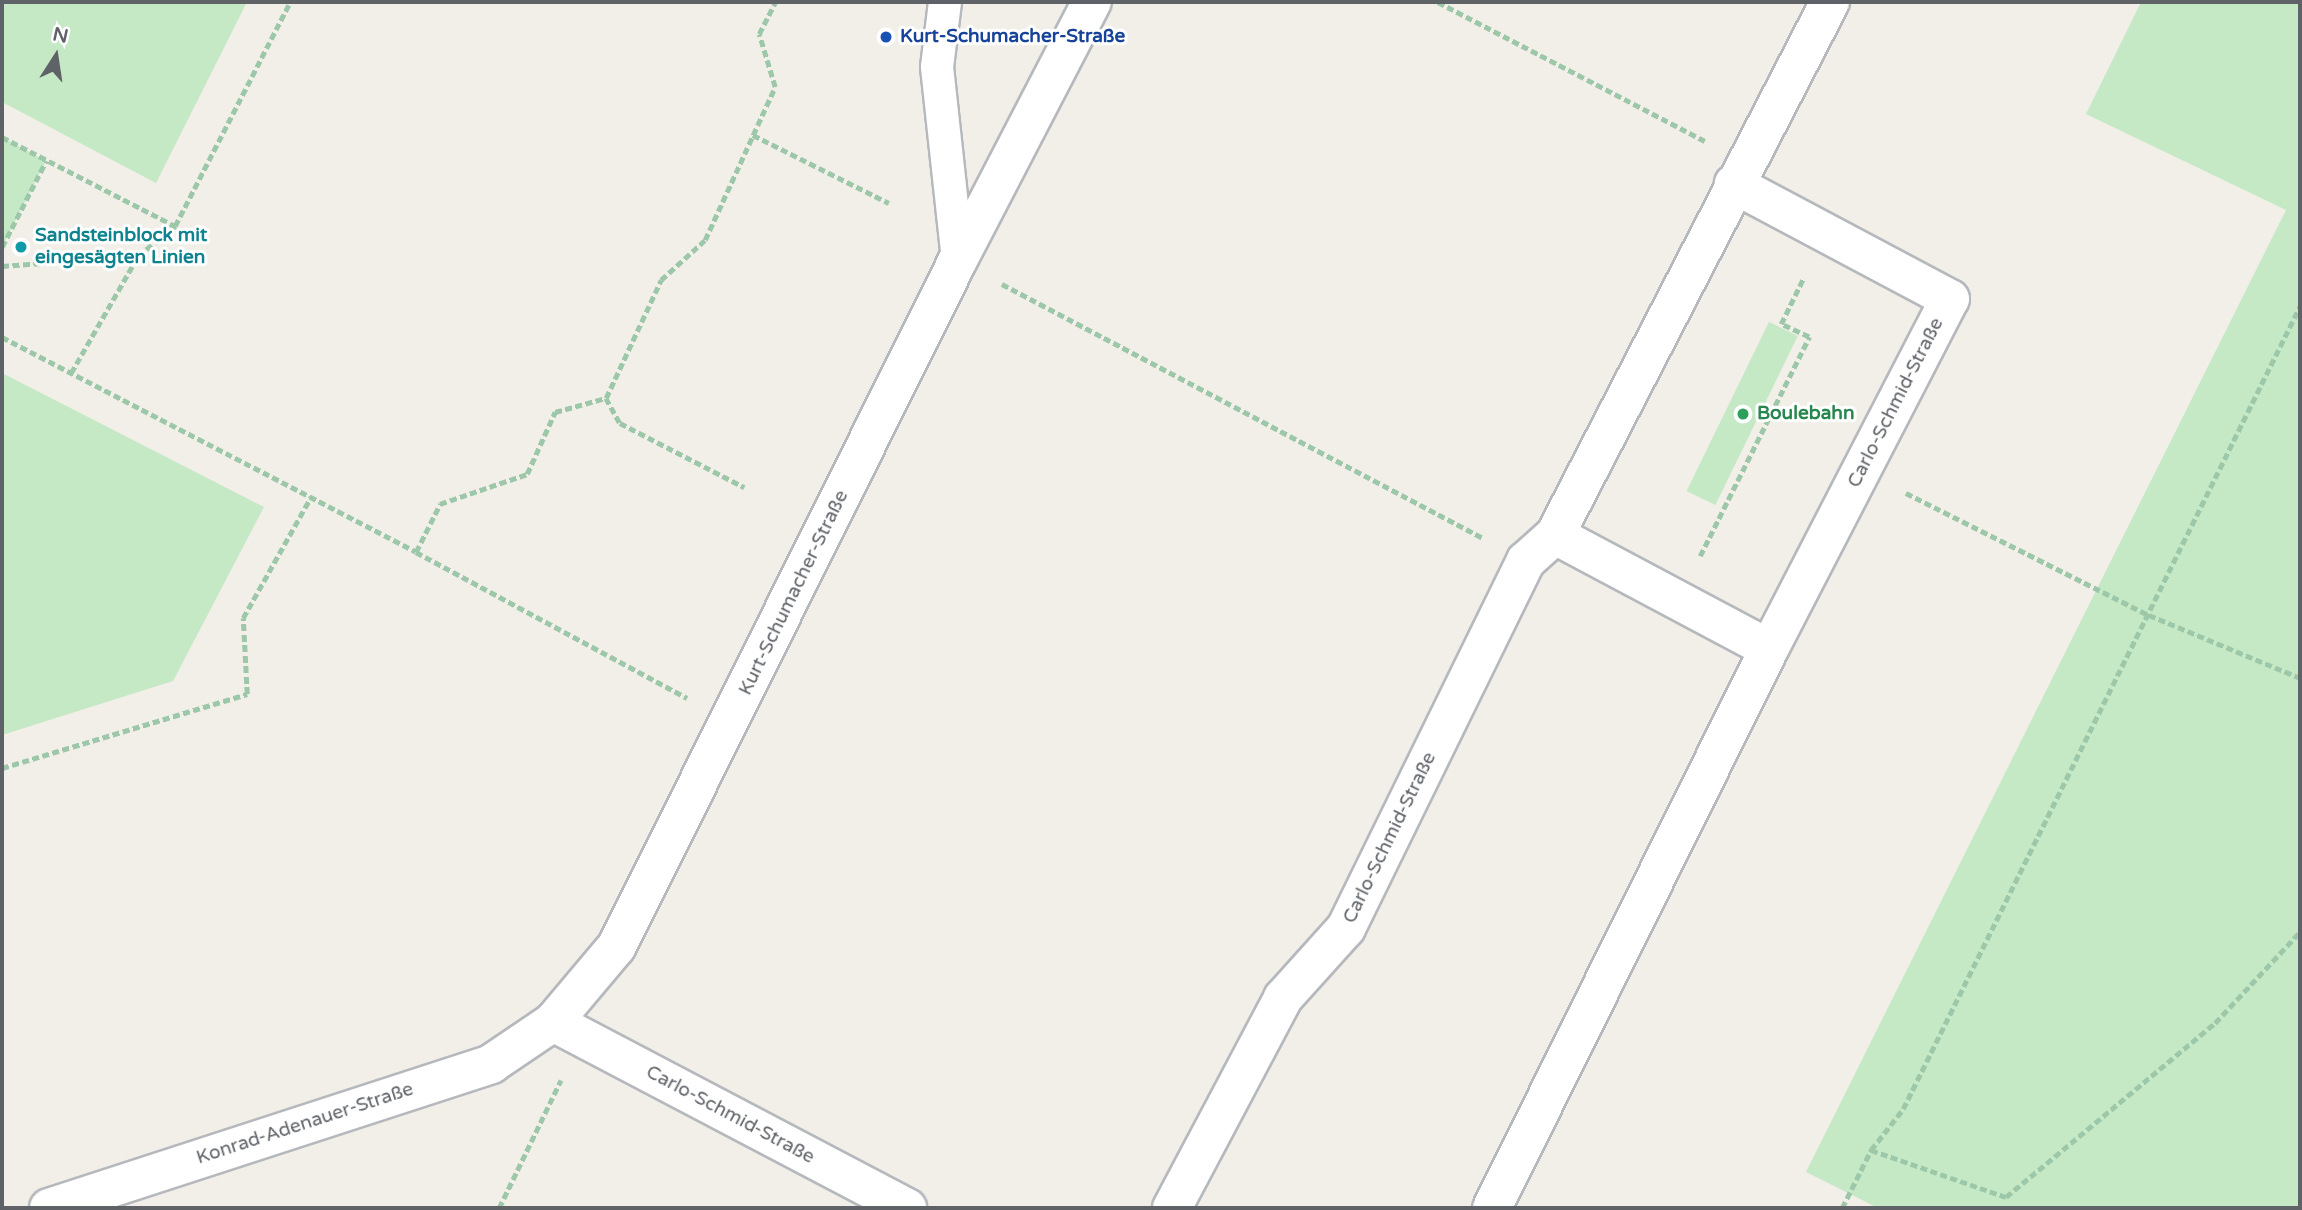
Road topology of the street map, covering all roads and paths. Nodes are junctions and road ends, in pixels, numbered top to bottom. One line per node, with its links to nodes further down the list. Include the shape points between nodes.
1 (290, 2): 12 (path)
2 (775, 2): 7 (path, via 759,34 775,87)
3 (945, 2): 16 (lane, via 937,67)
4 (1092, 2): 16 (street, Kurt-Schumacher-Straße)
5 (1438, 2): 10 (path)
6 (1830, 2): 10 (street, Carlo-Schmid-Straße)
7 (753, 135): 11 (path); 21 (path, via 705,240 661,280)
8 (2, 137): 9 (path)
9 (47, 161): 12 (path); 14 (path)
10 (1740, 173): 13 (street, Carlo-Schmid-Straße); 25 (street, Carlo-Schmid-Straße)
11 (889, 203)
12 (175, 226): 15 (path)
13 (1826, 233): 22 (street, Carlo-Schmid-Straße, via 1950,299); 28 (path, via 1781,324 1809,337)
14 (2, 247)
15 (138, 256): 17 (path); 20 (path)
16 (958, 260): 27 (path); 32 (street, Kurt-Schumacher-Straße)
17 (2, 266)
18 (2300, 306): 29 (path)
19 (2, 337): 20 (path)
20 (71, 373): 24 (path)
21 (606, 398): 23 (path, via 620,423); 26 (path, via 555,412 527,474 440,504)
22 (1861, 470): 29 (path); 30 (street, Carlo-Schmid-Straße)
23 (744, 487)
24 (311, 497): 26 (path); 33 (path, via 243,618 247,694)
25 (1555, 535): 27 (street, Carlo-Schmid-Straße); 28 (street)
26 (416, 552): 32 (path)
27 (1526, 561): 40 (street, Carlo-Schmid-Straße, via 1346,928 1283,998)
28 (1678, 600): 30 (street)
29 (2149, 615): 31 (path); 36 (path, via 1903,1109)
30 (1769, 649): 41 (street, Carlo-Schmid-Straße)
31 (2300, 678)
32 (732, 720): 35 (street, Kurt-Schumacher-Straße, via 617,946)
33 (2, 768)
34 (2300, 932): 36 (path, via 2215,1023 2006,1197)
35 (553, 1023): 37 (street, Konrad-Adenauer-Straße, via 491,1064); 38 (path, via 564,1074); 39 (street, Carlo-Schmid-Straße)
36 (1871, 1150): 42 (path)
37 (49, 1208)
38 (499, 1208)
39 (907, 1208)
40 (1172, 1208)
41 (1492, 1208)
42 (1842, 1208)

